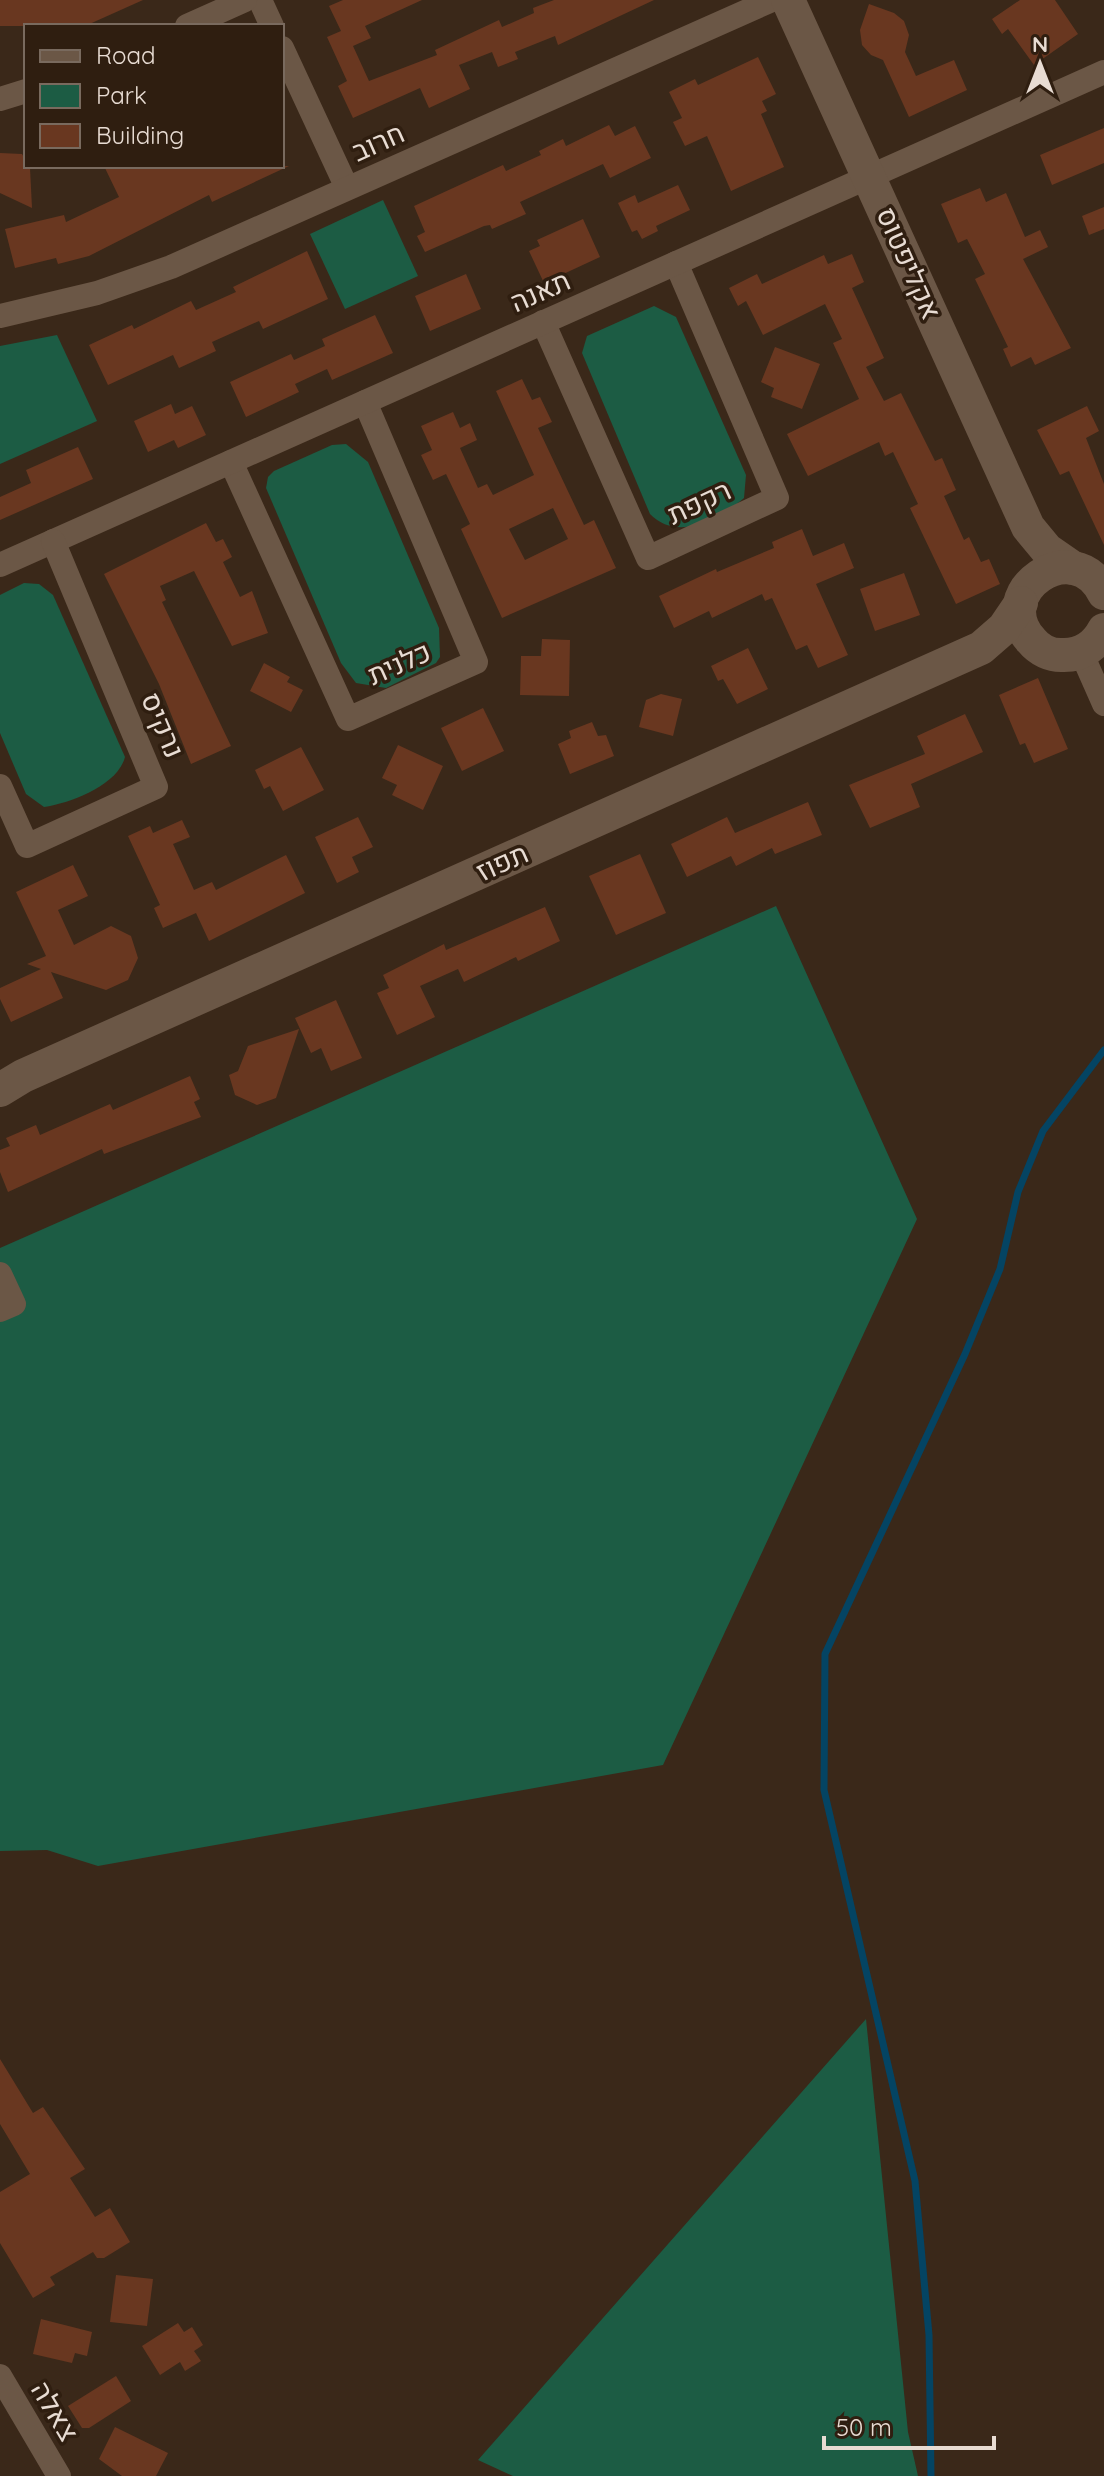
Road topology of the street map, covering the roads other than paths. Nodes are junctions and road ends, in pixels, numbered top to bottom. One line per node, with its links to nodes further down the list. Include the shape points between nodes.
1 (245, 0): 5 (street)
2 (260, 0): 6 (street)
3 (772, 0): 12 (street, חרוב)
4 (788, 0): 11 (street, אקליפטוס)
5 (191, 24)
6 (271, 24)
7 (284, 52): 12 (street)
8 (1104, 72): 11 (street, תאנה)
9 (24, 92): 10 (street)
10 (0, 99)
11 (869, 177): 13 (street, תאנה); 18 (street, אקליפטוס)
12 (347, 188): 14 (street, חרוב, via 171,267 97,293)
13 (676, 263): 15 (street, תאנה); 15 (street, רקפת, via 777,498 648,558)
14 (0, 316)
15 (543, 322): 16 (street, תאנה)
16 (365, 402): 17 (street, תאנה); 17 (street, כלנית, via 476,662 348,719)
17 (231, 462): 19 (street, תאנה)
18 (1028, 527): 21 (street, אקליפטוס, via 1047,550); 22 (street, אקליפטוס, via 1030,557)
19 (53, 541): 20 (street, תאנה); 27 (street, נרקיס, via 156,787 27,846)
20 (0, 565)
21 (1090, 576): 22 (street, תפוז, via 1055,568 1039,575)
22 (1022, 598): 24 (street, תפוז, via 1004,628); 25 (street, via 1023,628)
23 (1092, 641): 25 (street, תפוז, via 1064,656); 26 (street)
24 (981, 648): 25 (street, תפוז); 28 (street, תפוז)
25 (1042, 649)
26 (1104, 704)
27 (0, 786)
28 (8, 1083)
29 (0, 1274): 30 (street, via 14,1304)
30 (0, 1310)
31 (0, 2376): 32 (street, צאלה)
32 (59, 2476)

